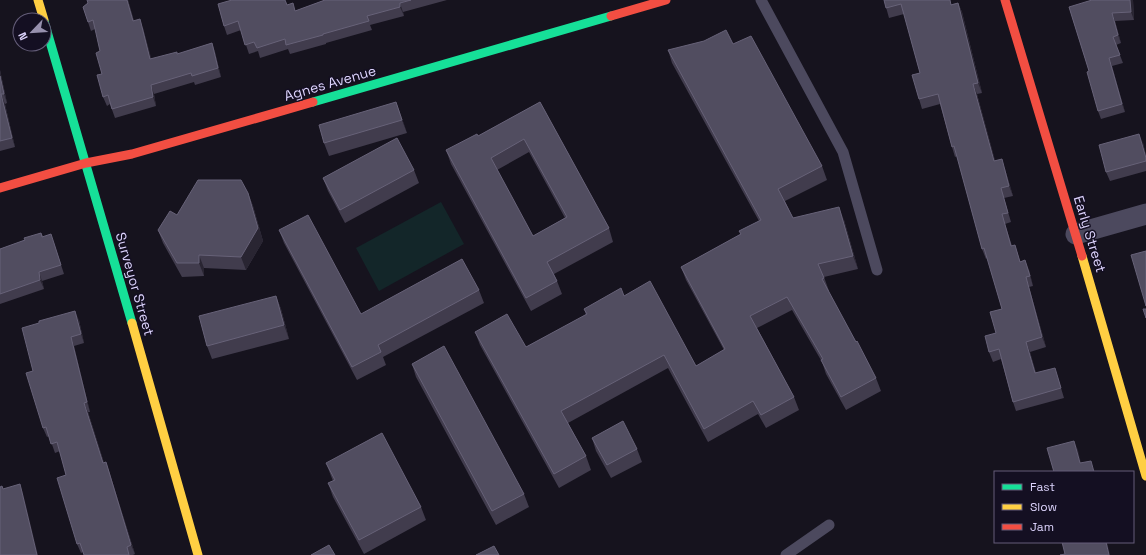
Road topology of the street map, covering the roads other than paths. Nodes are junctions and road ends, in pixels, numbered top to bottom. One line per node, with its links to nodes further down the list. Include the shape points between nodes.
1 (38, 0): 5 (street, Surveyor Street)
2 (666, 0): 7 (street, Agnes Avenue, via 132,154)
3 (761, 0): 11 (lane, via 843,152)
4 (1004, 0): 10 (street, Early Street)
5 (41, 12)
6 (52, 48): 7 (street, Surveyor Street)
7 (86, 163): 8 (street, Agnes Avenue); 14 (street, Surveyor Street)
8 (0, 188)
9 (1146, 214): 10 (street)
10 (1076, 234): 12 (street, Early Street)
11 (877, 270)
12 (1146, 476)
13 (829, 524): 15 (lane)
14 (198, 555)
15 (786, 555)

